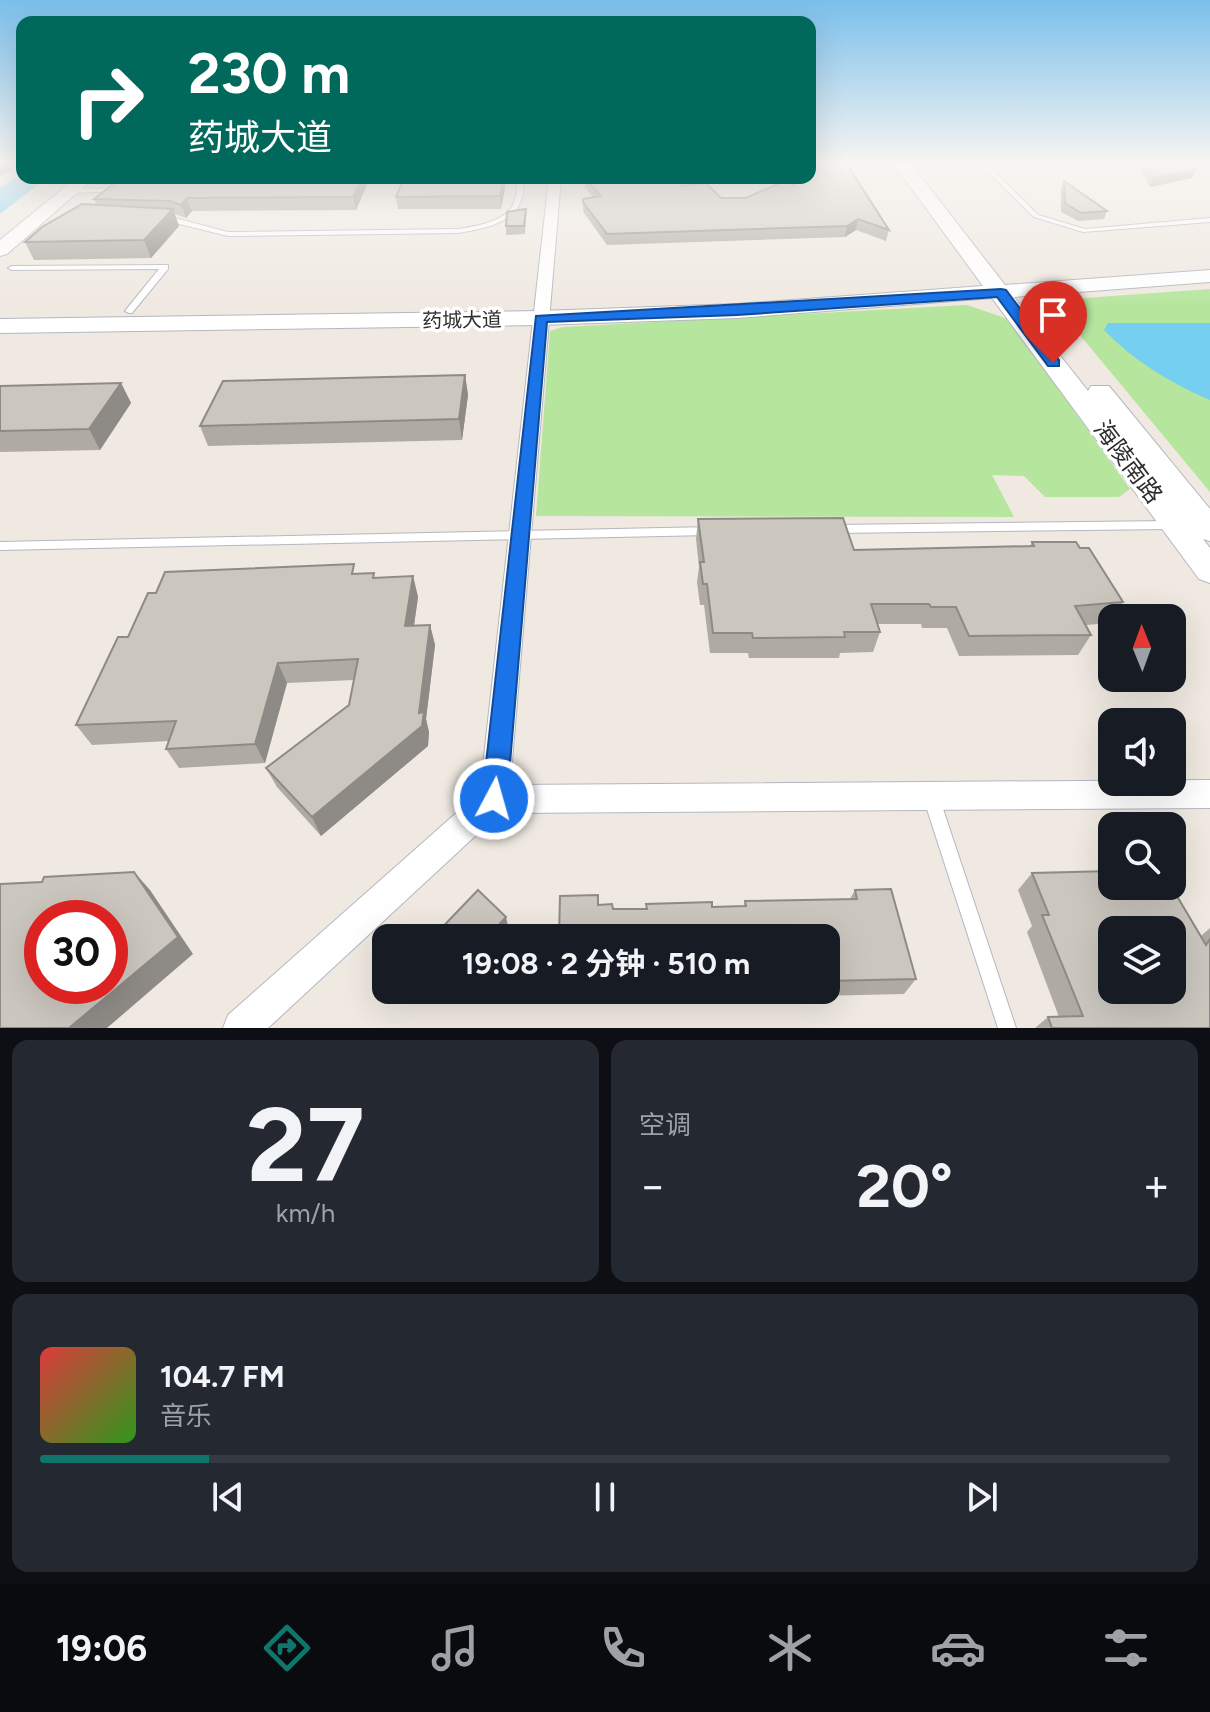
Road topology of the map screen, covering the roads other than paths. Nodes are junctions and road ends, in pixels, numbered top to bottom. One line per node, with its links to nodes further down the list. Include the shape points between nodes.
1 (35, 211): 10 (main road)
2 (44, 211): 11 (main road)
3 (510, 211): 8 (lane, via 483,225 445,232 228,234 175,219)
4 (552, 211): 20 (street)
5 (942, 211): 16 (main road, 海陵南路)
6 (954, 211): 16 (main road, 海陵南路)
7 (1031, 211): 9 (lane, via 1085,231)
8 (149, 219)
9 (1210, 220)
10 (0, 235)
11 (0, 250)
12 (1210, 266): 16 (main road, 药城大道)
13 (12, 268): 18 (lane, via 165,267)
14 (1210, 276): 17 (main road, 药城大道)
15 (1210, 287): 17 (main road, via 1071,298)
16 (1008, 288): 17 (main road, 药城大道); 20 (main road, 药城大道, via 737,311); 22 (main road, 海陵南路); 24 (main road, 海陵南路)
17 (1054, 290)
18 (129, 311): 19 (main road, 药城大道); 20 (main road, 药城大道)
19 (0, 312)
20 (541, 312): 21 (main road, 药城大道); 26 (street)
21 (0, 326)
22 (1175, 525): 23 (lane); 28 (main road, 海陵南路)
23 (824, 529)
24 (1210, 530)
25 (729, 531): 26 (lane)
26 (521, 533): 27 (lane); 31 (street)
27 (0, 546)
28 (1210, 571)
29 (1210, 794): 30 (street)
30 (930, 796): 31 (street); 33 (lane)
31 (494, 799): 32 (street)
32 (241, 1028)
33 (1007, 1028)

